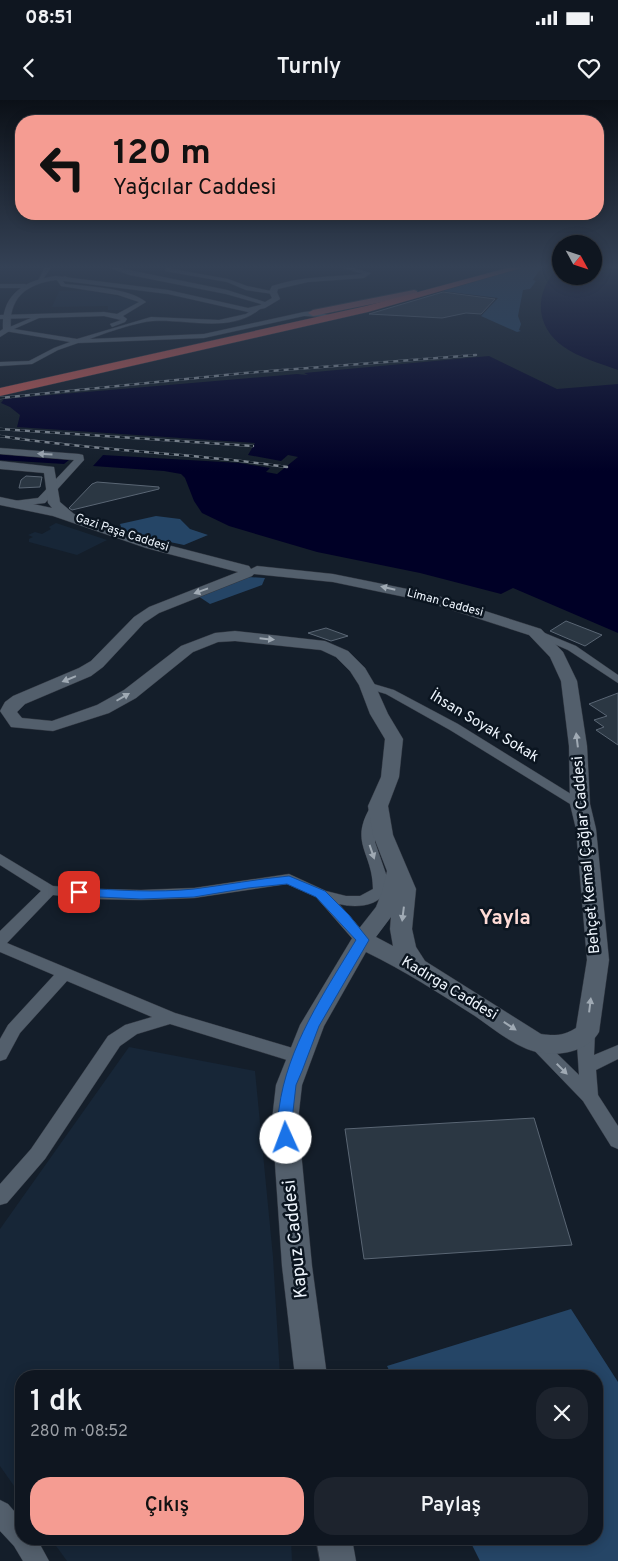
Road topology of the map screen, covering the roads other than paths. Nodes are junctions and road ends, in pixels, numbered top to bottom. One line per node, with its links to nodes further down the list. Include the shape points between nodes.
1 (56, 335): 7 (street)
2 (87, 335): 7 (street)
3 (92, 335): 7 (street)
4 (209, 335): 7 (street, via 151,340)
5 (239, 335): 9 (highway)
6 (240, 335): 9 (highway)
7 (75, 340): 8 (street, via 30,363)
8 (0, 364)
9 (0, 392)
10 (0, 451): 13 (street, one-way to 10, via 79,458)
11 (0, 464): 12 (main road)
12 (46, 468): 13 (street); 14 (main road, via 50,470)
13 (72, 468): 14 (street)
14 (54, 488): 16 (street, via 41,501); 17 (main road, via 54,503)
15 (0, 501): 16 (main road, Gazi Paşa Caddesi)
16 (18, 503): 17 (main road, Gazi Paşa Caddesi)
17 (68, 515): 18 (main road, Gazi Paşa Caddesi, via 152,545)
18 (249, 571): 19 (main road, Liman Caddesi, one-way to 18, via 472,610 380,587 333,578); 21 (main road, one-way to 21, via 154,610 139,620 97,664 19,700 8,712 17,723 37,726 63,724 104,709 130,694 187,649 215,638 235,636 325,646 342,654 357,668)
19 (535, 632): 20 (street, Liman Caddesi, via 572,648); 22 (main road, Behçet Kemal Çağlar Caddesi, one-way to 19, via 578,746 570,680 557,655)
20 (618, 680)
21 (367, 684): 22 (street, İhsan Soyak Sokak, via 390,692 454,727); 23 (main road, via 394,739 390,777)
22 (580, 804): 35 (main road, Behçet Kemal Çağlar Caddesi, one-way to 22, via 598,960 586,829)
23 (378, 806): 25 (main road, via 383,835); 27 (street, one-way to 27, via 368,825 368,842 380,877 380,891 358,902)
24 (3, 865): 26 (street)
25 (396, 867): 29 (main road, Kapuz Caddesi, via 393,892 386,909); 32 (main road, one-way to 32, via 405,889 401,930 405,948)
26 (50, 890): 27 (street, via 141,895 194,893 289,880); 28 (street)
27 (321, 894): 29 (street)
28 (0, 940)
29 (362, 940): 31 (main road, Kapuz Caddesi); 32 (main road, Kadırga Caddesi)
30 (0, 946): 33 (street)
31 (348, 965): 32 (main road, via 371,960 395,961); 39 (main road, Kapuz Caddesi, via 312,1025)
32 (417, 967): 36 (main road, Kadırga Caddesi, one-way to 36)
33 (65, 973): 34 (street); 38 (street, via 14,1029)
34 (170, 1018): 39 (street); 43 (street, via 131,1029 114,1041 38,1154)
35 (587, 1032): 36 (main road, via 566,1044 548,1046); 40 (street)
36 (534, 1042): 41 (street, one-way to 41)
37 (618, 1052): 40 (street)
38 (0, 1054)
39 (300, 1057): 44 (main road, Kapuz Caddesi, via 289,1085 285,1120 297,1266)
40 (588, 1066): 41 (street)
41 (589, 1096): 42 (street)
42 (618, 1141)
43 (0, 1197)
44 (310, 1370)
45 (0, 1512): 46 (street)
46 (15, 1530)
47 (27, 1545): 49 (street)
48 (335, 1545): 50 (main road)
49 (37, 1561)
50 (338, 1561)

